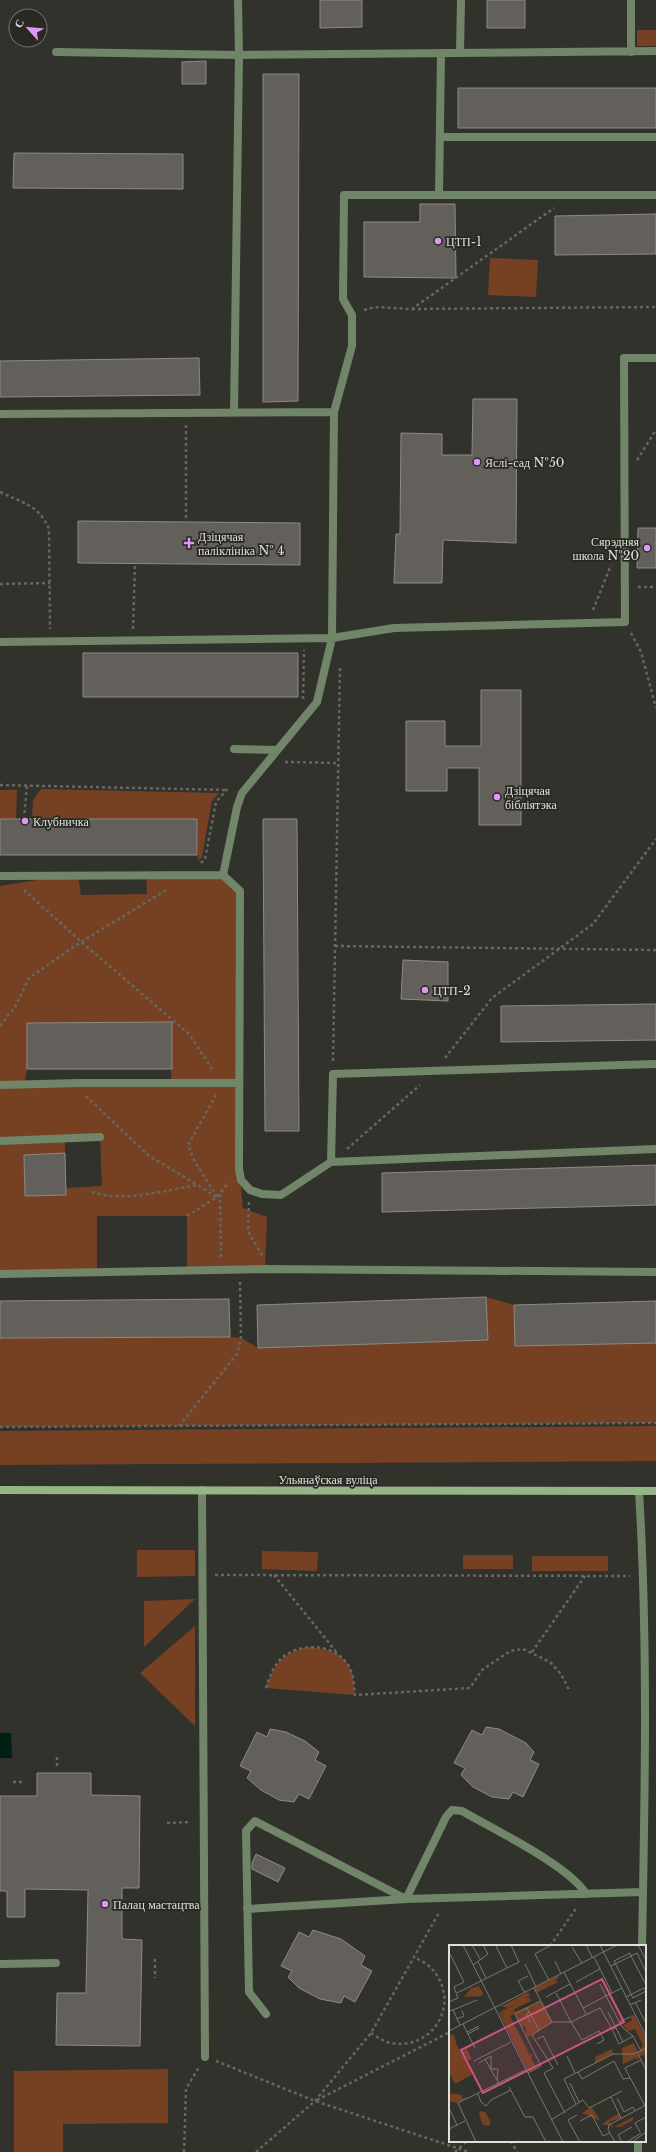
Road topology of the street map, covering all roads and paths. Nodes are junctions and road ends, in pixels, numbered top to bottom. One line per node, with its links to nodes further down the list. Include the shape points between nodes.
1 (238, 0): 9 (lane)
2 (461, 0): 8 (lane)
3 (631, 0): 6 (lane)
4 (656, 51): 6 (lane)
5 (56, 52): 9 (lane)
6 (631, 52): 8 (lane)
7 (441, 53): 8 (lane); 9 (lane); 10 (lane)
8 (460, 53)
9 (239, 55): 19 (lane)
10 (441, 137): 11 (lane); 12 (lane)
11 (656, 137)
12 (439, 195): 13 (lane); 17 (lane, via 344,195 343,299)
13 (573, 195): 14 (lane); 16 (path)
14 (656, 195)
15 (656, 307): 16 (path)
16 (412, 309): 17 (path, via 375,308)
17 (352, 315): 20 (lane, via 352,346)
18 (656, 358): 24 (lane, via 624,358)
19 (234, 412): 20 (lane); 21 (lane)
20 (334, 412): 35 (lane)
21 (186, 413): 22 (lane); 26 (path)
22 (0, 414)
23 (656, 430): 24 (path)
24 (624, 481): 31 (lane)
25 (0, 492): 29 (path, via 34,508 43,516 49,529)
26 (186, 522)
27 (611, 563): 33 (path)
28 (135, 564): 36 (path)
29 (50, 583): 30 (path); 37 (path)
30 (0, 584)
31 (625, 586): 32 (path); 34 (lane)
32 (656, 587)
33 (588, 622): 34 (lane); 35 (lane, via 394,628)
34 (625, 622): 40 (path, via 641,652)
35 (332, 638): 36 (lane); 42 (lane, via 317,702)
36 (133, 640): 37 (lane)
37 (49, 641): 38 (lane)
38 (0, 642)
39 (340, 661): 44 (path)
40 (656, 708)
41 (234, 749): 42 (lane)
42 (277, 750): 50 (lane, via 242,793)
43 (284, 762): 44 (path)
44 (338, 763): 55 (path)
45 (27, 784): 46 (path); 47 (path); 48 (path)
46 (0, 785)
47 (227, 790)
48 (24, 819)
49 (656, 839): 56 (path, via 594,924)
50 (223, 875): 52 (lane); 64 (lane, via 240,890)
51 (0, 876): 52 (lane)
52 (9, 876): 54 (path)
53 (173, 886): 54 (path)
54 (81, 942): 58 (path, via 29,978 15,1007); 63 (path, via 189,1034)
55 (335, 946): 56 (path); 61 (path)
56 (558, 949): 57 (path); 60 (path, via 492,998)
57 (656, 950)
58 (0, 1026)
59 (656, 1064): 60 (lane)
60 (436, 1070): 61 (lane); 69 (path)
61 (333, 1074): 69 (lane)
62 (74, 1083): 63 (lane); 65 (lane); 71 (path, via 149,1156)
63 (222, 1083): 64 (lane); 75 (path, via 188,1145 194,1160)
64 (238, 1083): 70 (lane)
65 (0, 1085)
66 (100, 1137): 67 (lane)
67 (0, 1141)
68 (656, 1149): 69 (lane)
69 (331, 1162): 72 (lane, via 281,1195 262,1194)
70 (239, 1169): 72 (lane, via 241,1180); 74 (path)
71 (198, 1185): 73 (path, via 141,1194 106,1196); 75 (path)
72 (250, 1190): 77 (path, via 248,1231)
73 (92, 1192)
74 (220, 1194): 75 (path); 78 (path)
75 (217, 1197): 76 (path)
76 (187, 1216)
77 (269, 1269): 79 (lane); 80 (lane)
78 (221, 1270): 79 (lane); 81 (lane)
79 (240, 1270): 83 (path, via 240,1338 237,1354)
80 (656, 1272)
81 (0, 1274)
82 (656, 1423): 83 (path)
83 (178, 1426): 84 (path)
84 (0, 1427)
85 (0, 1490): 86 (main road, Ульянаўская вуліца)
86 (202, 1490): 87 (main road, Ульянаўская вуліца); 89 (lane)
87 (639, 1491): 88 (main road, Ульянаўская вуліца); 92 (lane)
88 (656, 1491)
89 (202, 1575): 90 (path); 118 (lane)
90 (274, 1575): 91 (path); 94 (path)
91 (585, 1576): 92 (path); 93 (path)
92 (643, 1576): 103 (lane)
93 (532, 1652): 94 (path, via 523,1649 510,1651 482,1670 470,1688 355,1695 351,1670); 96 (path, via 550,1662 561,1674)
94 (340, 1656): 95 (path, via 324,1648 307,1646 292,1651 278,1662)
95 (266, 1688)
96 (570, 1692)
97 (57, 1757): 98 (path)
98 (57, 1767)
99 (14, 1782): 100 (path)
100 (26, 1782)
101 (167, 1823): 102 (path)
102 (180, 1823)
103 (643, 1892): 104 (lane); 109 (lane)
104 (586, 1894): 105 (lane); 106 (lane, via 580,1884 564,1871 462,1811 452,1810 446,1816); 108 (path)
105 (447, 1898): 106 (lane); 110 (path)
106 (406, 1899): 107 (lane); 107 (lane, via 255,1820 246,1831)
107 (247, 1909): 115 (lane, via 249,1992)
108 (551, 1945)
109 (642, 1945)
110 (414, 1957): 116 (path); 116 (path, via 429,1966 440,1980 445,1997 443,2014 434,2029 421,2039 404,2044 386,2042)
111 (155, 1959): 114 (path)
112 (56, 1963): 113 (lane)
113 (0, 1964)
114 (155, 1978)
115 (266, 2014)
116 (371, 2033): 119 (path)
117 (449, 2033): 119 (path)
118 (205, 2057): 119 (path); 123 (path, via 186,2089)
119 (315, 2102): 122 (path); 124 (path)
120 (466, 2142): 122 (path)
121 (512, 2142): 127 (path)
122 (457, 2149): 125 (path); 126 (path)
123 (184, 2152)
124 (256, 2152)
125 (455, 2152)
126 (469, 2152)
127 (517, 2152)

